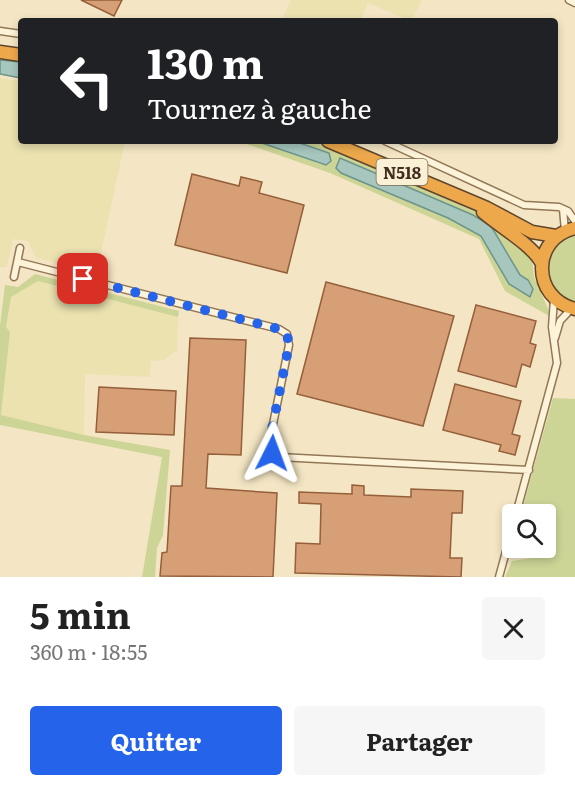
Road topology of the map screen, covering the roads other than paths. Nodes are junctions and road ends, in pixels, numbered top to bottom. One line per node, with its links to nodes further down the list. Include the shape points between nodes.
1 (569, 0): 2 (street)
2 (575, 3)
3 (0, 31): 4 (street)
4 (18, 34)
5 (0, 52): 6 (highway)
6 (18, 55)
7 (335, 144): 9 (highway, N518)
8 (392, 144): 10 (street, via 524,205)
9 (475, 205): 12 (highway, N518, via 532,232); 15 (highway, N518, via 533,249)
10 (563, 209): 11 (street); 12 (street)
11 (575, 221)
12 (565, 231): 15 (highway, via 547,246)
13 (20, 248): 14 (street)
14 (18, 262): 16 (street); 20 (street, via 287,334 289,345 269,444 272,453 279,457)
15 (541, 262): 17 (highway, N518, via 542,280)
16 (14, 277)
17 (554, 299): 18 (highway); 19 (street)
18 (574, 308): 19 (street, via 560,321)
19 (555, 339): 20 (street, via 557,363)
20 (529, 470): 21 (street)
21 (519, 504)
22 (504, 558): 23 (street)
23 (499, 577)

